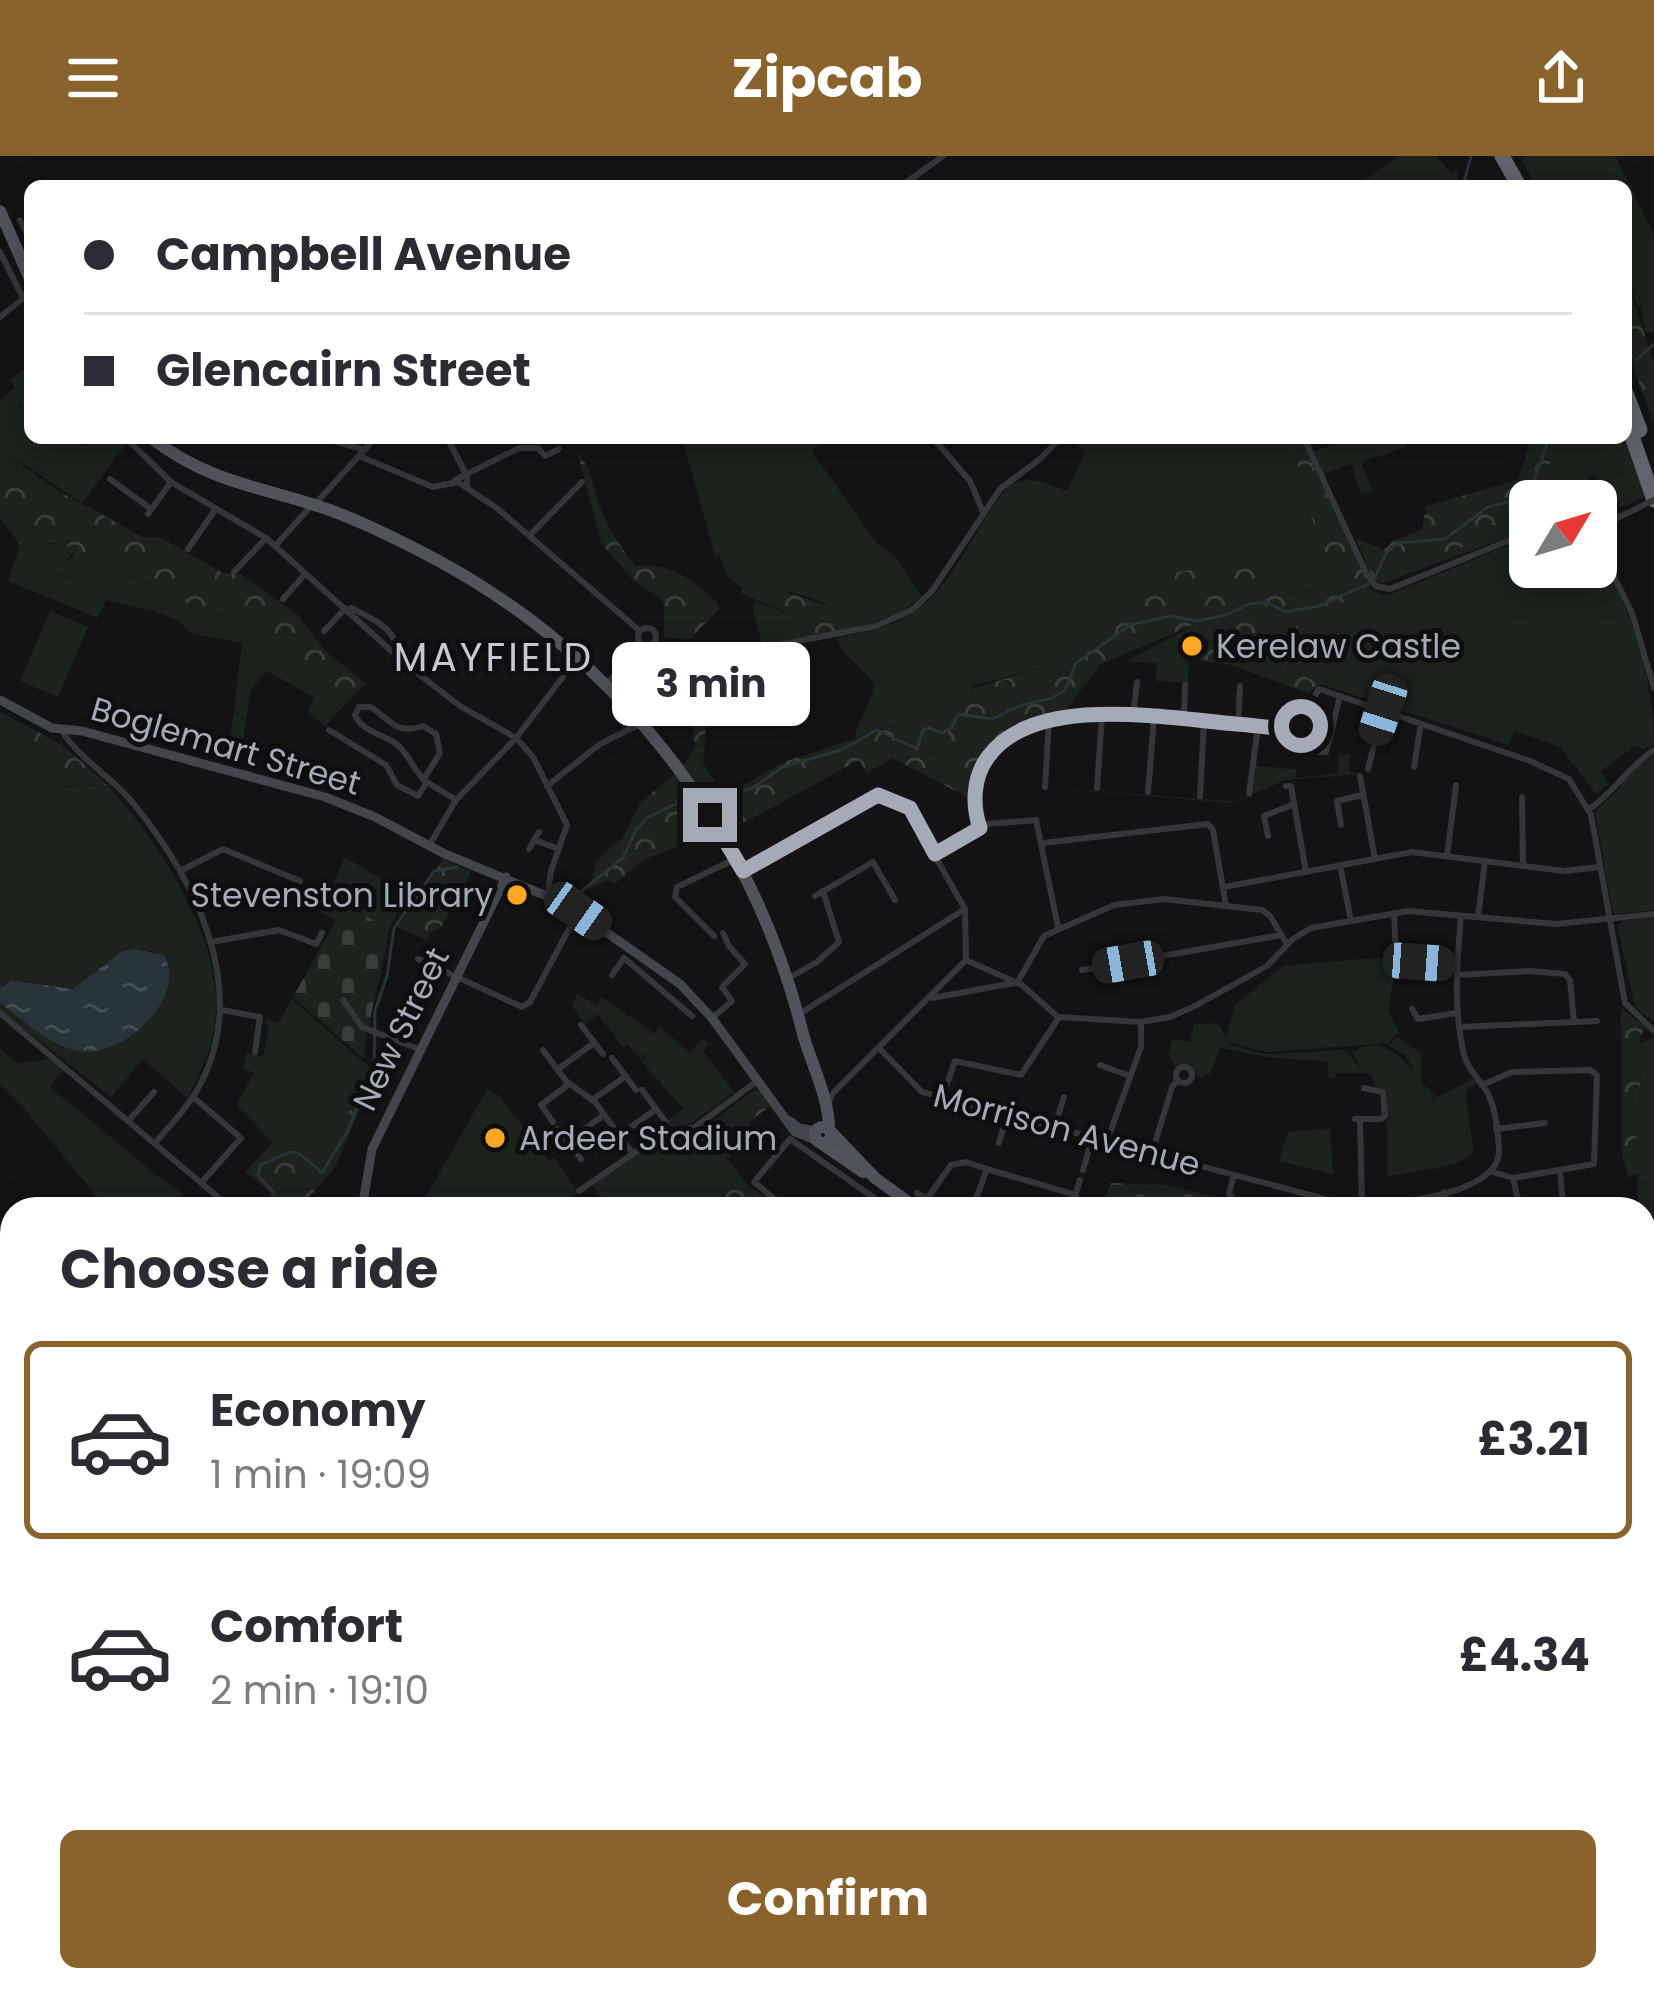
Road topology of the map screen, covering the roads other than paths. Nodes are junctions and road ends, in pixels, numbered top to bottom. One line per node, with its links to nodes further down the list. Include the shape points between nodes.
1 (943, 156): 2 (street)
2 (909, 180)
3 (0, 211): 7 (main road)
4 (20, 220): 5 (street)
5 (24, 228)
6 (0, 252): 8 (street)
7 (24, 265)
8 (24, 290)
9 (24, 297): 10 (street)
10 (0, 317)
11 (1632, 410): 23 (highway)
12 (1632, 436): 30 (highway)
13 (132, 444): 27 (street)
14 (161, 444): 31 (main road, via 213,476)
15 (339, 444): 22 (street)
16 (370, 444): 22 (street)
17 (450, 444): 24 (street)
18 (938, 444): 33 (street, via 970,481)
19 (1054, 444): 33 (street)
20 (1307, 444): 37 (street, via 1371,581 1390,589)
21 (559, 449): 24 (street, via 545,456 519,448)
22 (362, 453): 26 (street, via 433,487); 31 (street)
23 (1654, 471)
24 (466, 474): 26 (street); 29 (street)
25 (110, 479): 27 (street, via 149,512)
26 (453, 481): 29 (street)
27 (171, 482): 32 (street)
28 (582, 482): 35 (street)
29 (467, 487): 35 (street)
30 (1654, 500): 34 (street, bridge)
31 (314, 505): 38 (street); 48 (main road, via 442,562)
32 (215, 510): 36 (street); 39 (street)
33 (983, 512): 64 (street, via 911,610 732,662)
34 (1617, 518)
35 (530, 535): 46 (street)
36 (266, 538): 38 (street); 40 (street)
37 (1509, 541)
38 (275, 546): 41 (street)
39 (188, 549)
40 (234, 572)
41 (305, 574): 43 (street); 44 (street)
42 (1617, 581): 54 (street)
43 (283, 599)
44 (343, 610): 45 (street); 49 (street); 49 (street, via 383,623)
45 (324, 631)
46 (640, 631): 47 (street); 47 (street, via 651,628 657,638)
47 (641, 645): 51 (street)
48 (578, 658): 51 (main road); 70 (street)
49 (404, 663): 70 (street)
50 (1137, 682): 59 (street)
51 (607, 684): 64 (main road)
52 (1185, 685): 61 (street)
53 (1240, 686): 65 (street)
54 (1654, 688)
55 (1340, 696): 57 (street); 67 (street, via 1319,688 1301,726); 72 (street, via 1326,752)
56 (0, 700): 69 (main road, Boglemart Street)
57 (1383, 710): 66 (street); 74 (street)
58 (1102, 714): 59 (street); 62 (street); 81 (street)
59 (1133, 717): 60 (street)
60 (1154, 718): 61 (street); 82 (street)
61 (1184, 721): 63 (street)
62 (1049, 722): 79 (street); 91 (street, via 1004,741 983,763 975,789)
63 (1204, 722): 65 (street); 85 (street)
64 (645, 723): 78 (street, via 600,744); 101 (main road)
65 (1238, 724): 67 (street)
66 (1421, 724): 73 (street); 89 (street, via 1561,773)
67 (1258, 726): 83 (street)
68 (329, 730): 76 (street, via 418,796)
69 (62, 731): 94 (main road, Boglemart Street, via 288,785); 105 (street, via 129,799)
70 (516, 738): 78 (street); 87 (street)
71 (1654, 750): 89 (street)
72 (1298, 751)
73 (1414, 767)
74 (1368, 769)
75 (1360, 776): 84 (street)
76 (425, 780): 76 (street, via 400,746 357,722 359,706 394,728 423,726 436,734 440,753); 87 (street)
77 (1456, 785): 98 (street)
78 (547, 786): 96 (street, via 567,825)
79 (1045, 787)
80 (1286, 787): 88 (street)
81 (1097, 788)
82 (1148, 792)
83 (1249, 794)
84 (1363, 795): 90 (street, via 1336,801); 99 (street)
85 (1200, 796)
86 (1522, 797): 103 (street)
87 (456, 800): 94 (street)
88 (1294, 805): 92 (street, via 1264,816); 106 (street)
89 (1589, 809): 104 (street)
90 (1341, 825)
91 (980, 828): 93 (street, via 1032,818); 97 (street)
92 (1268, 836)
93 (1043, 843): 109 (street, via 1208,824); 121 (street)
94 (429, 846): 107 (main road, Boglemart Street)
95 (529, 849): 96 (street, via 536,836)
96 (559, 849): 110 (street)
97 (935, 854): 101 (street, via 910,808 878,795); 113 (street)
98 (1447, 856): 99 (street); 100 (street)
99 (1375, 859): 102 (street)
100 (1485, 861): 103 (street); 118 (street)
101 (740, 865): 125 (street, via 677,887 675,897); 137 (main road)
102 (1340, 866): 106 (street); 120 (street)
103 (1523, 866): 104 (street)
104 (1600, 867): 119 (street)
105 (180, 871): 108 (street, via 223,849); 126 (street)
106 (1306, 872): 109 (street)
107 (506, 877): 110 (main road, Boglemart Street); 138 (main road, New Street)
108 (300, 881)
109 (1224, 887): 112 (street)
110 (548, 893): 114 (main road, Boglemart Street)
111 (896, 900): 137 (street, via 877,860 819,893 839,942)
112 (1226, 906): 121 (street, via 1120,904); 124 (street, via 1264,911)
113 (965, 909): 130 (street); 146 (street)
114 (578, 911): 132 (main road, Boglemart Street); 138 (street, via 525,1006)
115 (1394, 913): 117 (street); 120 (street); 128 (street)
116 (1654, 914): 119 (street)
117 (1461, 916): 118 (street); 133 (street)
118 (1478, 917): 119 (street)
119 (1611, 920): 155 (street, via 1625,1003)
120 (1351, 921): 127 (street, via 1311,928)
121 (1058, 927): 139 (street, via 1039,940)
122 (322, 933): 126 (street, via 316,944 279,930)
123 (723, 933): 148 (street, via 745,964 722,987 732,1001)
124 (1281, 935): 127 (street); 134 (street)
125 (714, 936)
126 (211, 942): 143 (street)
127 (1287, 944): 151 (street, via 1268,966 1195,1006)
128 (1396, 958)
129 (418, 959): 138 (street)
130 (966, 960): 139 (street); 140 (street)
131 (1419, 962): 133 (street)
132 (643, 964): 135 (street, via 624,958); 147 (street); 148 (main road, Boglemart Street, via 680,984)
133 (1456, 965): 136 (street)
134 (1082, 970)
135 (612, 975)
136 (1456, 975): 145 (street); 152 (street, via 1565,974)
137 (788, 978): 146 (main road)
138 (457, 979): 158 (main road, New Street)
139 (1017, 983): 140 (street); 149 (street)
140 (931, 998): 157 (street)
141 (343, 1000): 158 (street, via 358,1023)
142 (1412, 1009): 145 (street, via 1418,1019)
143 (222, 1010): 160 (street, via 260,1016); 174 (street)
144 (0, 1013): 181 (street)
145 (1458, 1013): 154 (street)
146 (799, 1014): 173 (main road)
147 (692, 1016)
148 (712, 1018): 167 (main road, Boglemart Street)
149 (1058, 1018): 151 (street); 176 (street, via 1021,1075 955,1060)
150 (1597, 1021): 152 (street)
151 (1141, 1022): 166 (street)
152 (1574, 1022): 154 (street)
153 (581, 1025): 156 (street)
154 (1460, 1027): 170 (street, via 1464,1057)
155 (1654, 1031)
156 (594, 1043): 161 (street); 164 (street)
157 (880, 1049): 173 (street); 176 (street, Morrison Avenue, via 913,1087)
158 (422, 1050): 211 (main road, New Street, via 370,1152)
159 (543, 1050): 164 (street)
160 (255, 1052)
161 (602, 1054)
162 (612, 1058): 165 (street)
163 (1100, 1065): 166 (street)
164 (557, 1069): 169 (street)
165 (626, 1076): 177 (street); 178 (street)
166 (1131, 1076): 190 (street)
167 (758, 1080): 187 (main road, Boglemart Street, via 786,1118); 194 (street, via 694,1127 666,1132)
168 (1178, 1080): 193 (street)
169 (570, 1084): 177 (street); 189 (street, via 541,1105)
170 (1482, 1085): 185 (street); 199 (street, via 1512,1072 1594,1072 1596,1160)
171 (1364, 1088): 220 (street, via 1383,1092 1384,1116 1358,1119)
172 (154, 1091): 181 (street)
173 (828, 1096): 187 (main road)
174 (193, 1097): 191 (street); 205 (street, via 241,1138)
175 (1064, 1097): 184 (street)
176 (942, 1098): 180 (street, Morrison Avenue)
177 (592, 1100): 179 (street)
178 (656, 1109): 182 (street); 186 (street)
179 (604, 1115): 186 (street); 189 (street)
180 (1007, 1115): 184 (street, Morrison Avenue); 192 (street)
181 (130, 1120): 191 (street)
182 (666, 1121)
183 (1545, 1124): 185 (street)
184 (1054, 1127): 188 (street, Morrison Avenue)
185 (1496, 1129): 200 (street)
186 (620, 1135): 194 (street)
187 (819, 1137): 196 (main road); 196 (street); 202 (main road); 212 (street, via 790,1139 754,1181)
188 (1092, 1138): 190 (street, Morrison Avenue); 198 (street)
189 (568, 1141): 195 (street)
190 (1107, 1141): 193 (street, Morrison Avenue)
191 (156, 1142): 205 (street)
192 (999, 1143)
193 (1151, 1153): 201 (street, Morrison Avenue)
194 (633, 1154): 206 (street)
195 (581, 1159)
196 (845, 1169): 202 (main road); 213 (street)
197 (987, 1169): 209 (street); 216 (street, via 951,1165); 217 (street)
198 (1083, 1170)
199 (1559, 1171): 203 (street); 224 (street)
200 (1492, 1172): 203 (street); 207 (street, Morrison Avenue)
201 (1234, 1175): 218 (street); 219 (street, Morrison Avenue)
202 (875, 1178): 214 (main road)
203 (1514, 1178): 223 (street)
204 (1080, 1180): 209 (street)
205 (202, 1182): 210 (street)
206 (579, 1191)
207 (1444, 1192): 221 (street, Morrison Avenue); 222 (street)
208 (917, 1193): 215 (street)
209 (1076, 1195)
210 (219, 1197)
211 (364, 1197)
212 (773, 1197)
213 (869, 1197)
214 (910, 1197)
215 (919, 1197)
216 (928, 1197)
217 (976, 1197)
218 (1232, 1197)
219 (1317, 1197)
220 (1360, 1197)
221 (1427, 1197)
222 (1445, 1197)
223 (1518, 1197)
224 (1562, 1197)

